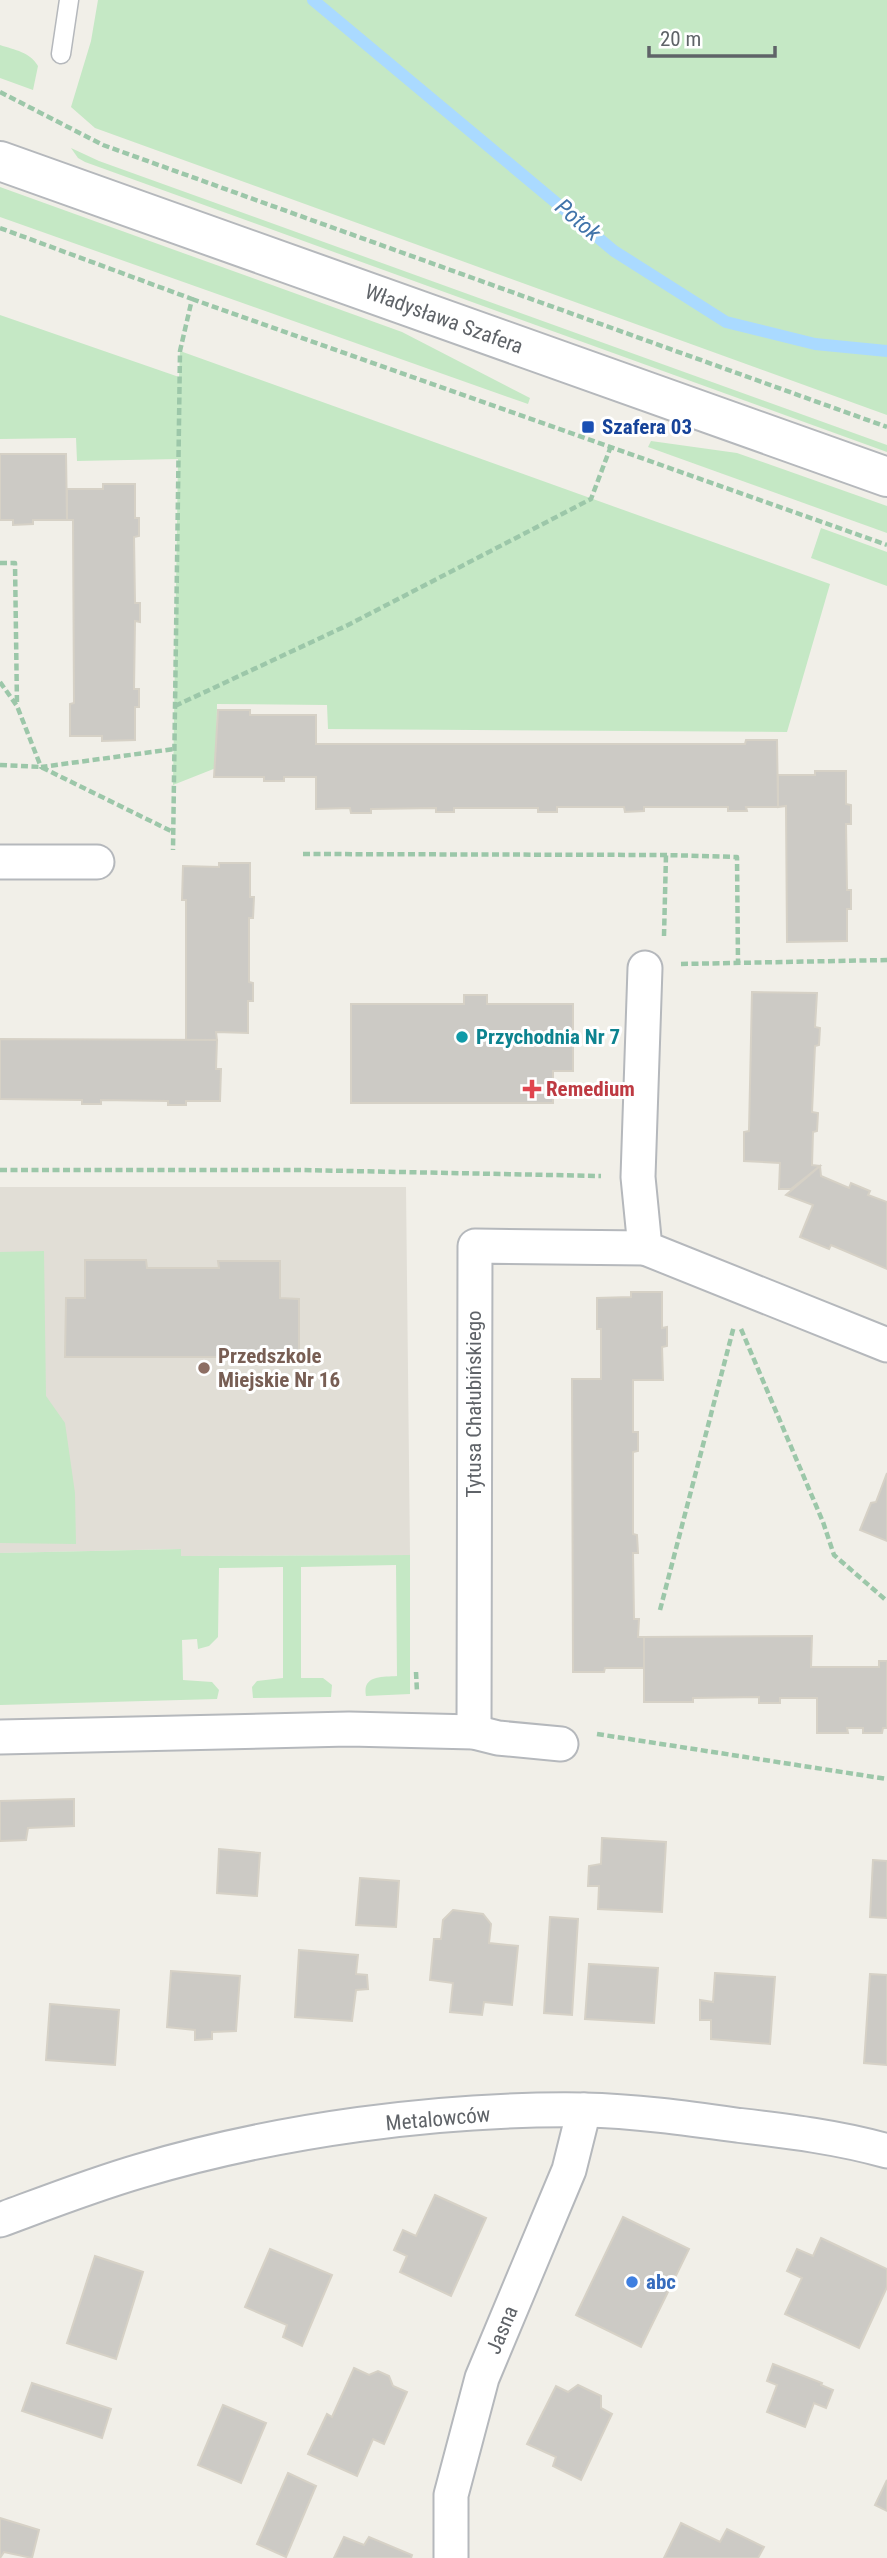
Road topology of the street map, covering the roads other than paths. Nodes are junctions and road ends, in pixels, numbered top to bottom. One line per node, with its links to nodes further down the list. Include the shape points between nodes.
1 (69, 0): 2 (lane)
2 (61, 54)
3 (0, 161): 4 (street, Władysława Szafera)
4 (887, 477)
5 (0, 862): 6 (street)
6 (97, 862)
7 (645, 968): 8 (street, via 638,1177)
8 (645, 1248): 9 (street); 10 (street, Tytusa Chałubińskiego, via 475,1246)
9 (887, 1345)
10 (474, 1732): 11 (street, via 349,1729); 12 (street, via 498,1738)
11 (0, 1737)
12 (574, 1738)
13 (584, 2110): 14 (street, Metalowców, via 687,2118); 15 (street, Metalowców, via 461,2115 311,2133 141,2171); 16 (street, Jasna, via 569,2170 482,2378 451,2495)
14 (887, 2151)
15 (0, 2220)
16 (451, 2558)

